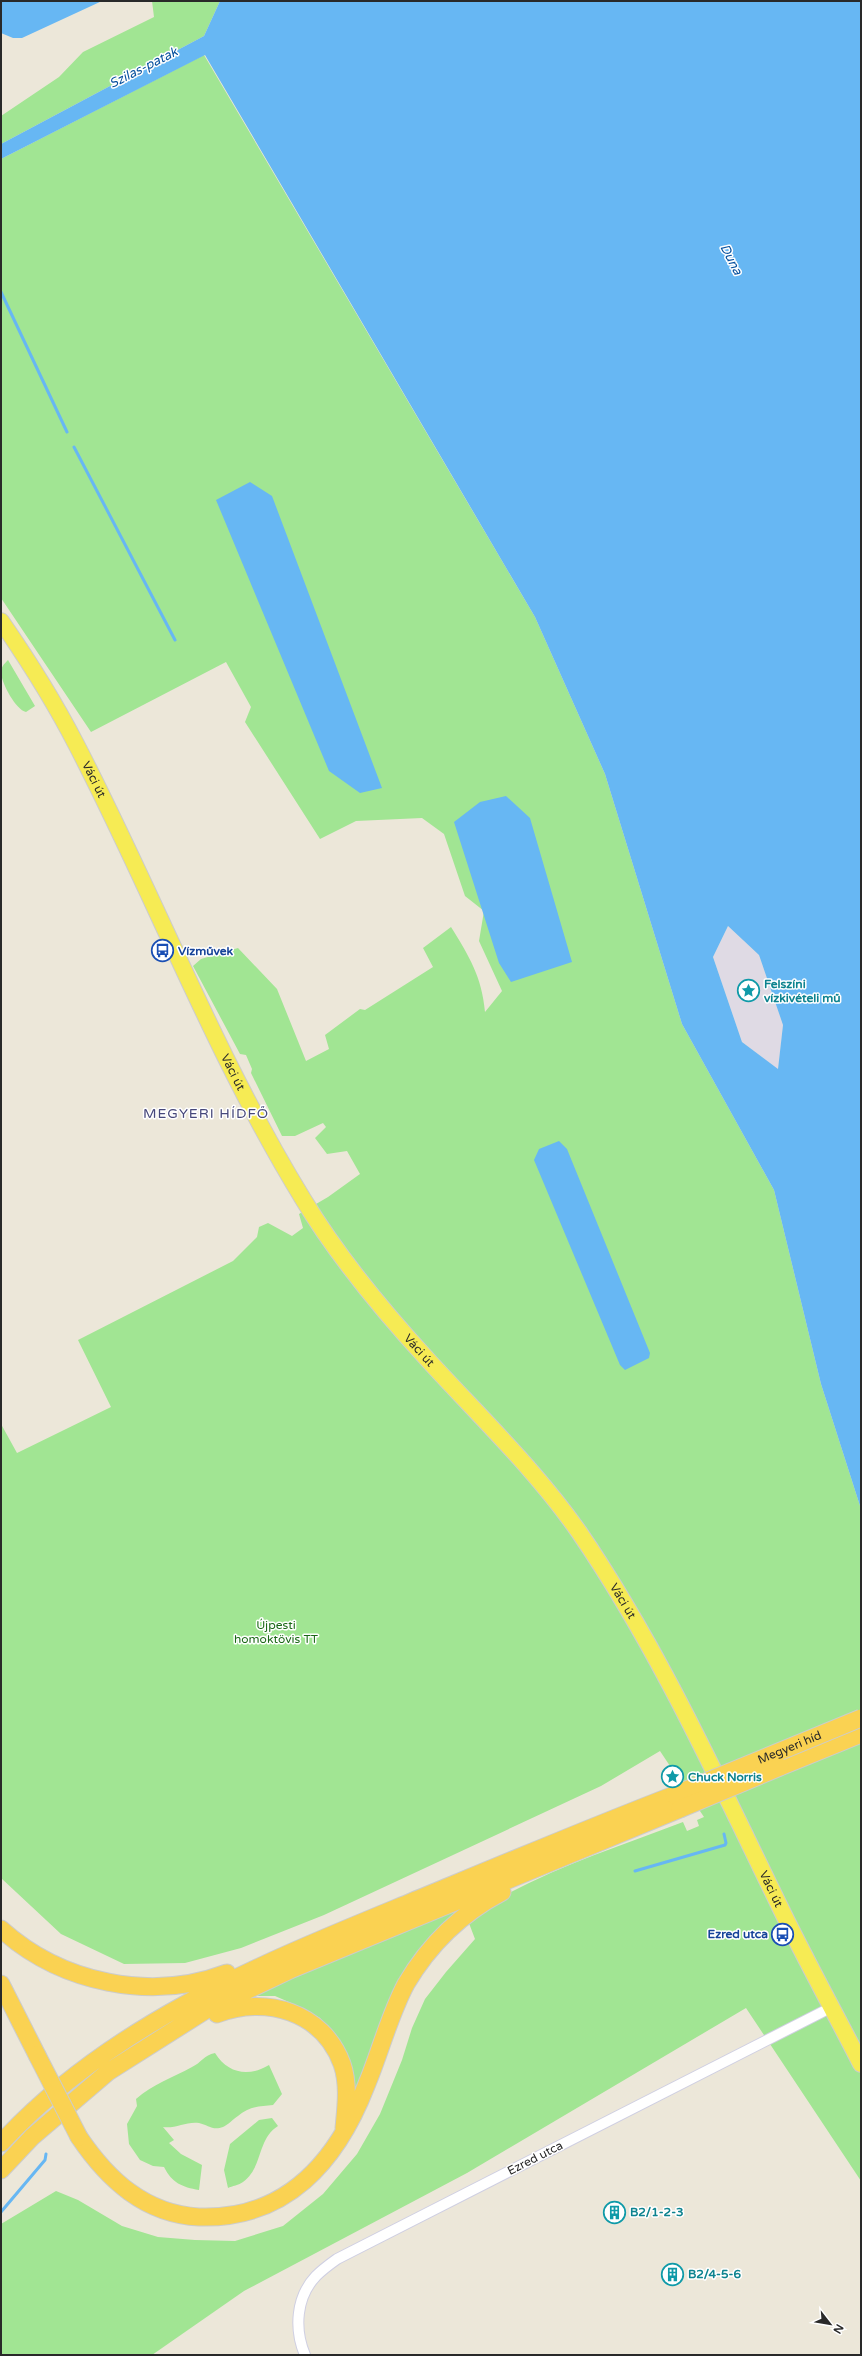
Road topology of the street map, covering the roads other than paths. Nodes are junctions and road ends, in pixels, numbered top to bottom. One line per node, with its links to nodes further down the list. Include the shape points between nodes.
1 (1, 620): 9 (main road, Váci út, via 24,654 76,744 203,1011 278,1159 307,1206 368,1290 536,1479 576,1528 614,1585 651,1647)
2 (861, 1718): 4 (highway, Megyeri híd, bridge)
3 (861, 1734): 4 (highway, Megyeri híd, bridge)
4 (677, 1802): 5 (highway); 7 (highway)
5 (546, 1864): 10 (highway, via 290,1970 234,1995); 12 (highway, via 529,1878 491,1898 465,1916 438,1940 424,1957 397,2004 366,2086 354,2114)
6 (1, 1929): 7 (highway, via 37,1956 62,1969 94,1980 131,1986 165,1986 194,1982 225,1974 276,1953)
7 (307, 1945): 13 (highway, via 233,1978 169,2011 116,2044 44,2101)
8 (1, 1984): 12 (highway, bridge, via 79,2137 109,2177 140,2199 172,2212 190,2216 223,2217 260,2209 296,2189 314,2173 331,2152)
9 (832, 2006): 11 (main road, Váci út); 15 (street, Ezred utca, via 337,2259 316,2276 305,2292 299,2312 298,2328)
10 (183, 2025): 12 (highway, via 239,2006 258,2005 285,2009 317,2027 336,2050 342,2064 346,2085); 14 (highway, via 138,2052 79,2095 32,2137)
11 (861, 2064)
12 (343, 2131)
13 (1, 2143)
14 (1, 2170)
15 (305, 2355)

